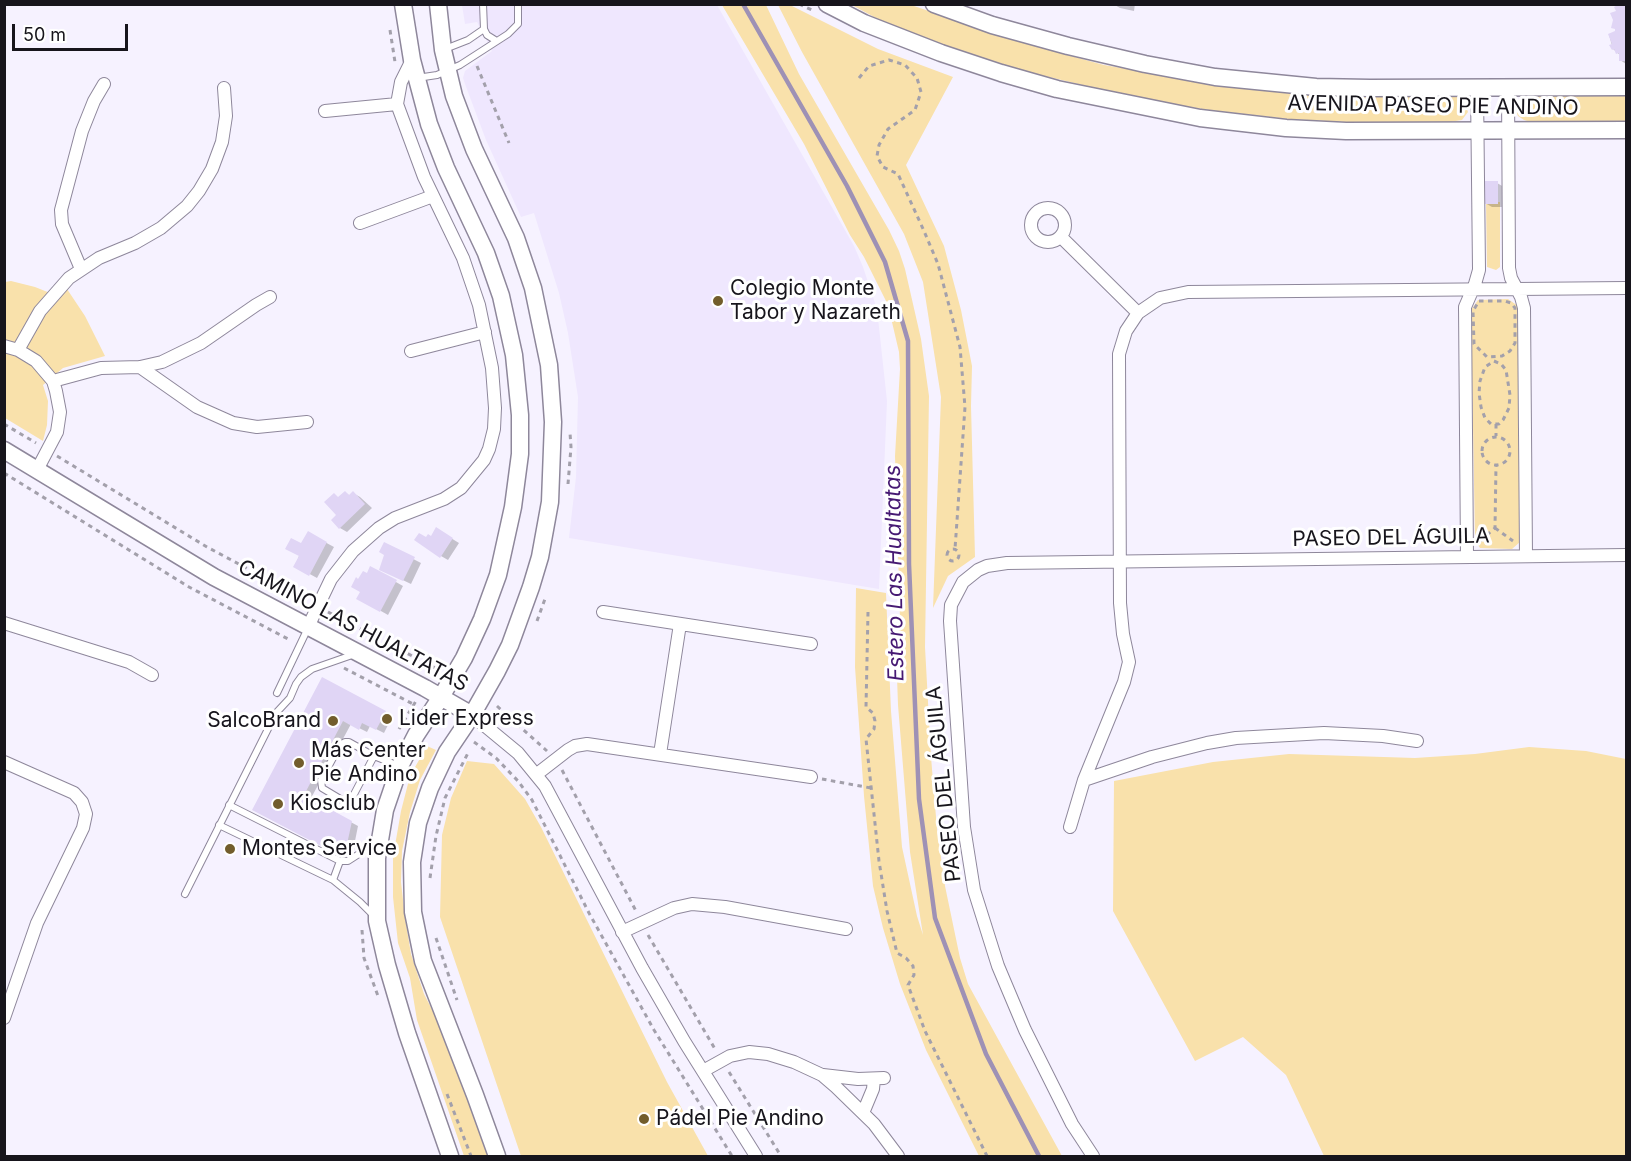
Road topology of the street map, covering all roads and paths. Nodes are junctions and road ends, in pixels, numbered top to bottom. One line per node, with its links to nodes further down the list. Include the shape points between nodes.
1 (438, 4): 9 (street)
2 (483, 4): 7 (lane)
3 (518, 4): 8 (lane, via 518,24)
4 (827, 4): 26 (street, AVENIDA PASEO PIE ANDINO, via 864,23 1001,73 1177,114 1275,127)
5 (933, 4): 21 (street, AVENIDA PASEO PIE ANDINO, via 1068,46 1215,77 1316,87)
6 (401, 6): 12 (street)
7 (484, 29): 8 (lane); 9 (lane)
8 (495, 40): 10 (lane)
9 (443, 50): 14 (street)
10 (473, 56): 14 (lane); 27 (path)
11 (911, 56): 13 (path)
12 (412, 60): 15 (street); 22 (street, via 399,87)
13 (905, 65): 16 (path, via 889,60 869,66); 53 (path, via 917,78 921,92 915,110 888,129 877,156 884,167 898,174 924,231 938,264 960,347 965,407)
14 (447, 70): 15 (lane); 70 (street, via 474,149 525,261 545,340 553,423 550,502 540,557 510,645)
15 (417, 78): 69 (street, via 435,142 477,232 501,296 514,355 520,415 513,507 498,575 473,639)
16 (859, 78)
17 (104, 84): 31 (street, via 82,131 61,210 62,224)
18 (1626, 87): 20 (street, AVENIDA PASEO PIE ANDINO)
19 (224, 88): 31 (street, via 226,116 222,142 199,191 161,228)
20 (1508, 88): 21 (street, AVENIDA PASEO PIE ANDINO); 24 (street)
21 (1478, 89): 26 (street)
22 (398, 104): 23 (street); 28 (street)
23 (325, 111)
24 (1508, 130): 25 (street, AVENIDA PASEO PIE ANDINO); 26 (street, AVENIDA PASEO PIE ANDINO); 34 (street, via 1509,268)
25 (1626, 130)
26 (1478, 131): 33 (street, via 1479,270)
27 (509, 143)
28 (433, 196): 29 (street); 37 (street, via 471,279)
29 (360, 223)
30 (1061, 237): 36 (street)
31 (81, 269): 39 (street, via 47,301)
32 (1626, 288): 34 (street)
33 (1472, 289): 34 (street); 36 (street, via 1178,293 1160,298); 55 (street, via 1465,307)
34 (1517, 289): 54 (street, via 1524,308)
35 (270, 297): 42 (street, via 201,343 162,362)
36 (1138, 313): 57 (street, via 1126,331 1119,354)
37 (485, 332): 40 (street); 58 (street, via 495,408 492,439 484,460 453,494 395,518 365,538 341,565)
38 (4, 346): 39 (street)
39 (18, 350): 43 (street)
40 (411, 351)
41 (1494, 359): 41 (path, via 1510,351 1515,343 1515,308 1505,301 1479,302 1473,311 1474,344); 46 (path, via 1506,370 1510,395 1509,408); 46 (path, via 1485,367 1479,393 1485,418)
42 (140, 367): 43 (street, via 101,368); 44 (street, via 223,420 257,427)
43 (53, 381): 49 (street, via 59,401 59,422)
44 (307, 422)
45 (4, 424): 49 (path)
46 (1496, 424): 47 (path)
47 (1496, 436): 50 (path, via 1504,439 1510,452 1506,460); 50 (path, via 1484,442 1481,451 1485,460)
48 (4, 450): 51 (street, CAMINO LAS HUALTATAS)
49 (49, 451): 51 (street); 58 (path, via 207,547)
50 (1496, 465): 52 (path)
51 (37, 470): 63 (street, CAMINO LAS HUALTATAS, via 168,551)
52 (1495, 528): 54 (path); 55 (path)
53 (955, 549)
54 (1526, 553): 55 (street, PASEO DEL ÁGUILA); 56 (street, PASEO DEL ÁGUILA)
55 (1467, 555): 57 (street, PASEO DEL ÁGUILA)
56 (1626, 555)
57 (1120, 561): 80 (street, via 1127,672); 105 (street, PASEO DEL ÁGUILA, via 987,566 963,582 950,611 963,818 974,890 989,942 1025,1030 1072,1124)
58 (318, 607): 63 (street); 66 (path)
59 (603, 612): 62 (street)
60 (868, 612): 81 (path, via 866,707 875,721 866,740)
61 (5, 624): 67 (street, via 129,662)
62 (680, 624): 64 (street); 73 (street)
63 (308, 627): 65 (street, CAMINO LAS HUALTATAS); 68 (lane)
64 (812, 644)
65 (358, 653): 69 (street, CAMINO LAS HUALTATAS); 82 (lane, via 307,672 296,684 276,713)
66 (439, 670)
67 (152, 675)
68 (277, 693)
69 (441, 697): 70 (street, CAMINO LAS HUALTATAS); 77 (street)
70 (472, 716): 78 (street, CAMINO LAS HUALTATAS, via 512,747); 100 (street, via 447,752 423,806 412,862 412,896 423,961)
71 (1416, 741): 80 (street, via 1324,733 1236,738 1152,757)
72 (474, 742): 101 (path, via 496,758 532,800 654,1030)
73 (660, 754): 78 (street, via 581,744); 79 (street)
74 (374, 756): 74 (lane, via 349,742 340,745 321,780 322,788 342,800 352,798); 77 (lane)
75 (4, 762): 95 (street, via 74,793 86,814 33,932)
76 (462, 762): 88 (path, via 440,817)
77 (400, 766): 85 (street)
78 (537, 774): 92 (street, CAMINO LAS HUALTATAS)
79 (811, 777): 81 (path)
80 (1084, 780): 84 (street)
81 (871, 788): 104 (path, via 885,900 897,953 913,966 914,975 908,985 925,1031)
82 (229, 805): 83 (lane); 86 (lane)
83 (219, 825): 87 (lane); 89 (lane)
84 (1071, 826)
85 (379, 841): 86 (lane, via 348,861); 90 (street)
86 (340, 861): 87 (lane)
87 (333, 880): 90 (lane)
88 (430, 886)
89 (185, 894)
90 (378, 921): 99 (street, via 407,1033)
91 (846, 929): 92 (street, via 692,904)
92 (622, 932): 96 (street, CAMINO LAS HUALTATAS)
93 (436, 937): 94 (path)
94 (459, 1006)
95 (4, 1018)
96 (703, 1071): 97 (street, via 730,1056 758,1052 781,1057); 102 (street, CAMINO LAS HUALTATAS)
97 (822, 1075): 98 (street); 98 (street, via 879,1079)
98 (863, 1113): 103 (street)
99 (450, 1156)
100 (497, 1156)
101 (732, 1156)
102 (756, 1156)
103 (898, 1156)
104 (987, 1156)
105 (1093, 1156)

